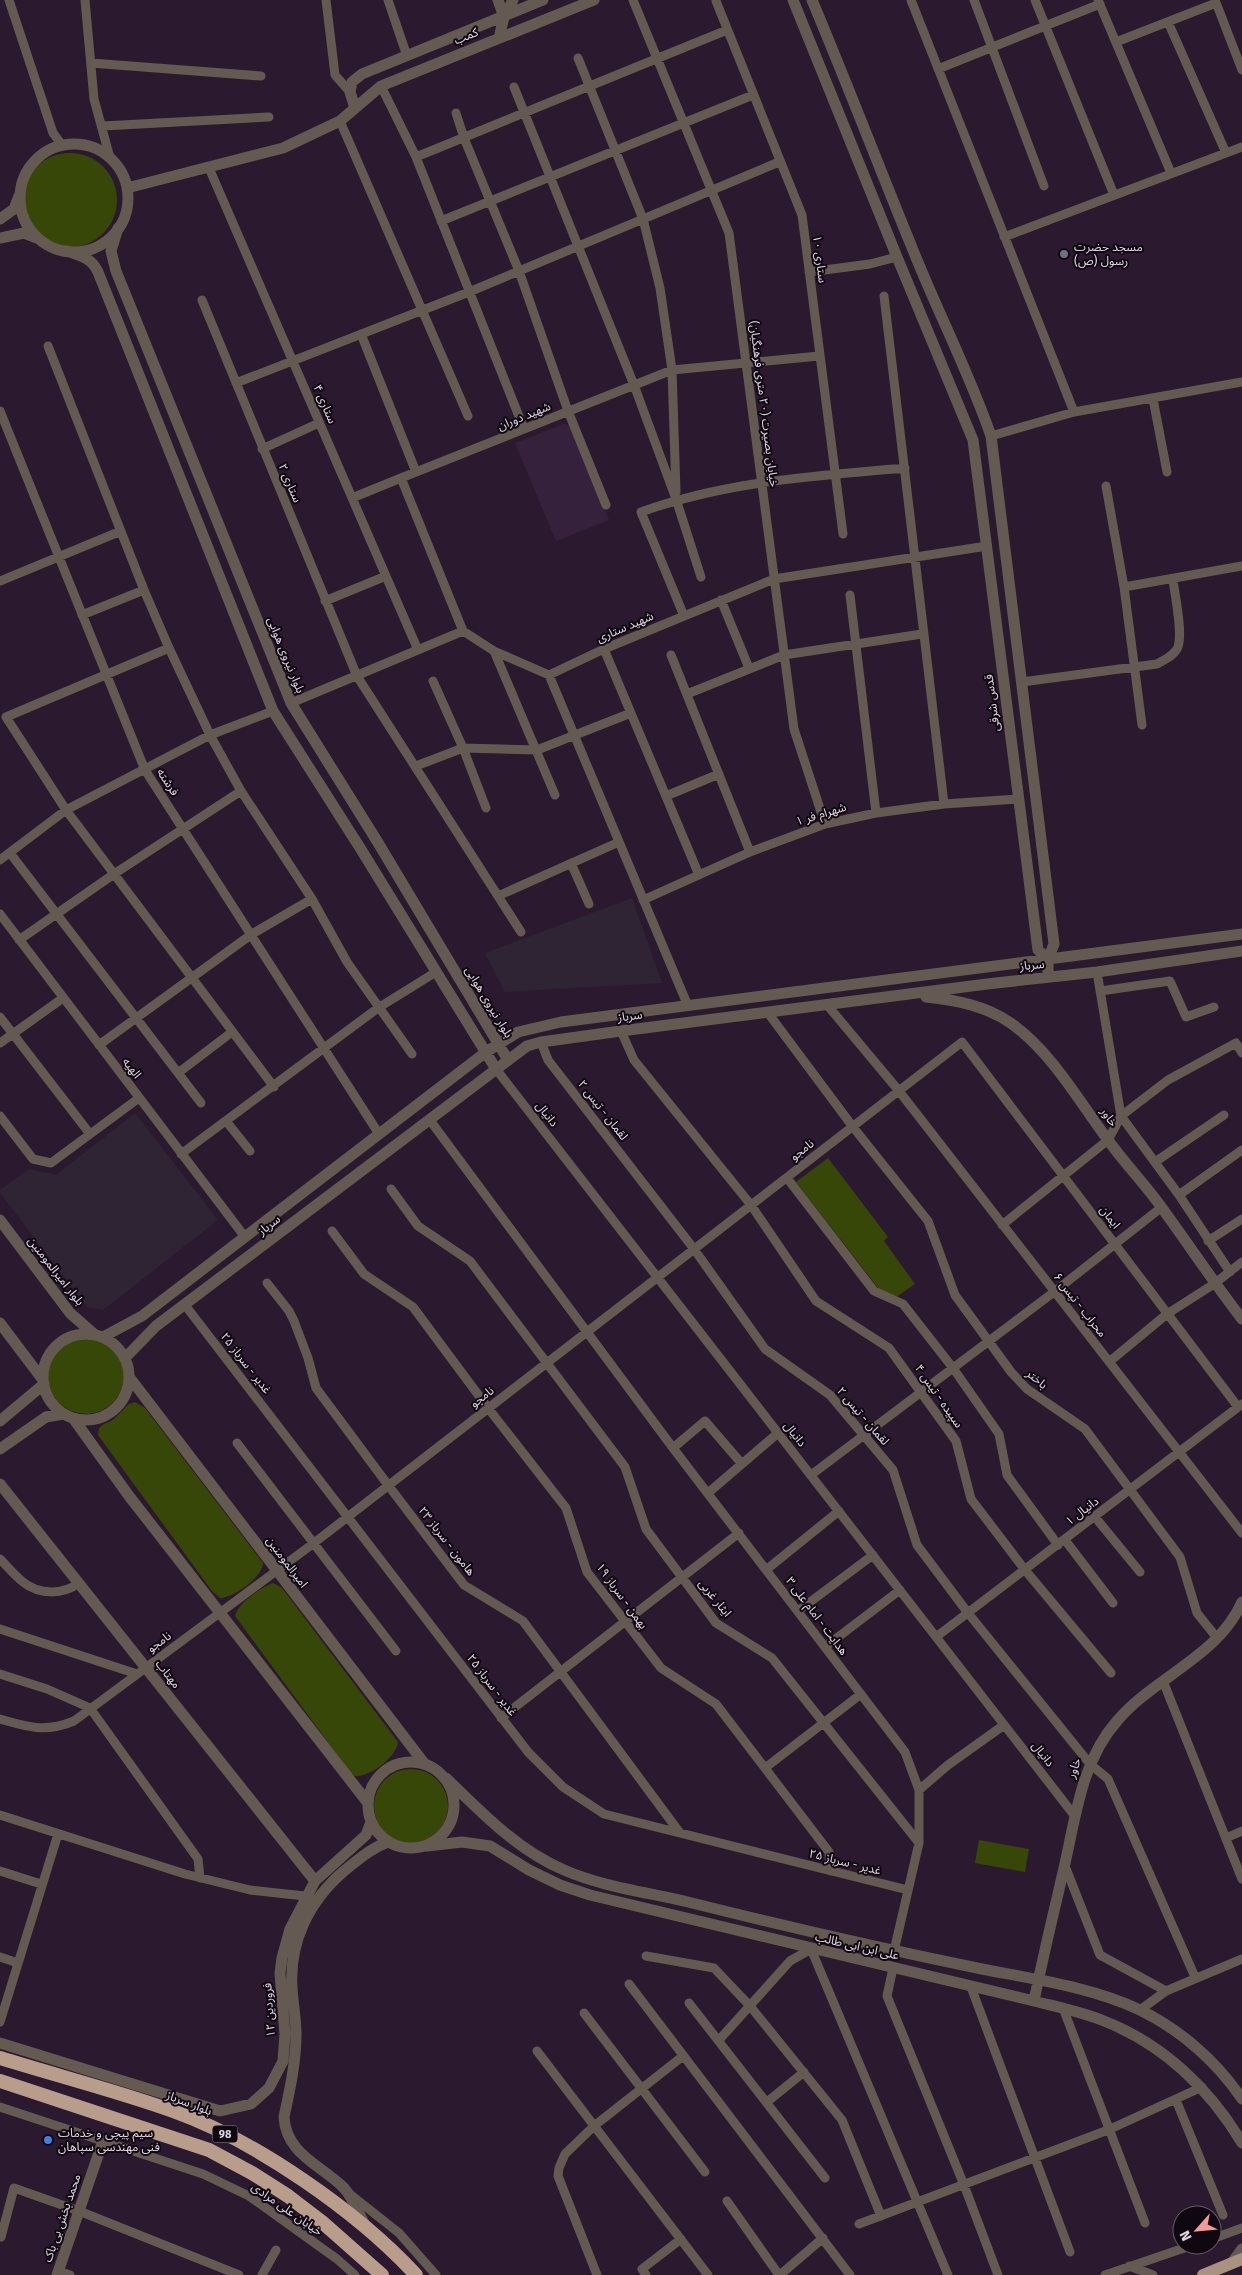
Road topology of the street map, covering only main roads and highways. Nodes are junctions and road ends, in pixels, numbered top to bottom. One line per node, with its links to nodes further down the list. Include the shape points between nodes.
1 (0, 2058): 5 (highway, بلوار سرباز / 98, via 175,2112 224,2133 333,2202)
2 (0, 2081): 4 (highway, 98, via 209,2150 288,2196)
3 (1237, 2262): 6 (main road)
4 (382, 2275)
5 (416, 2275)
6 (1203, 2275)

